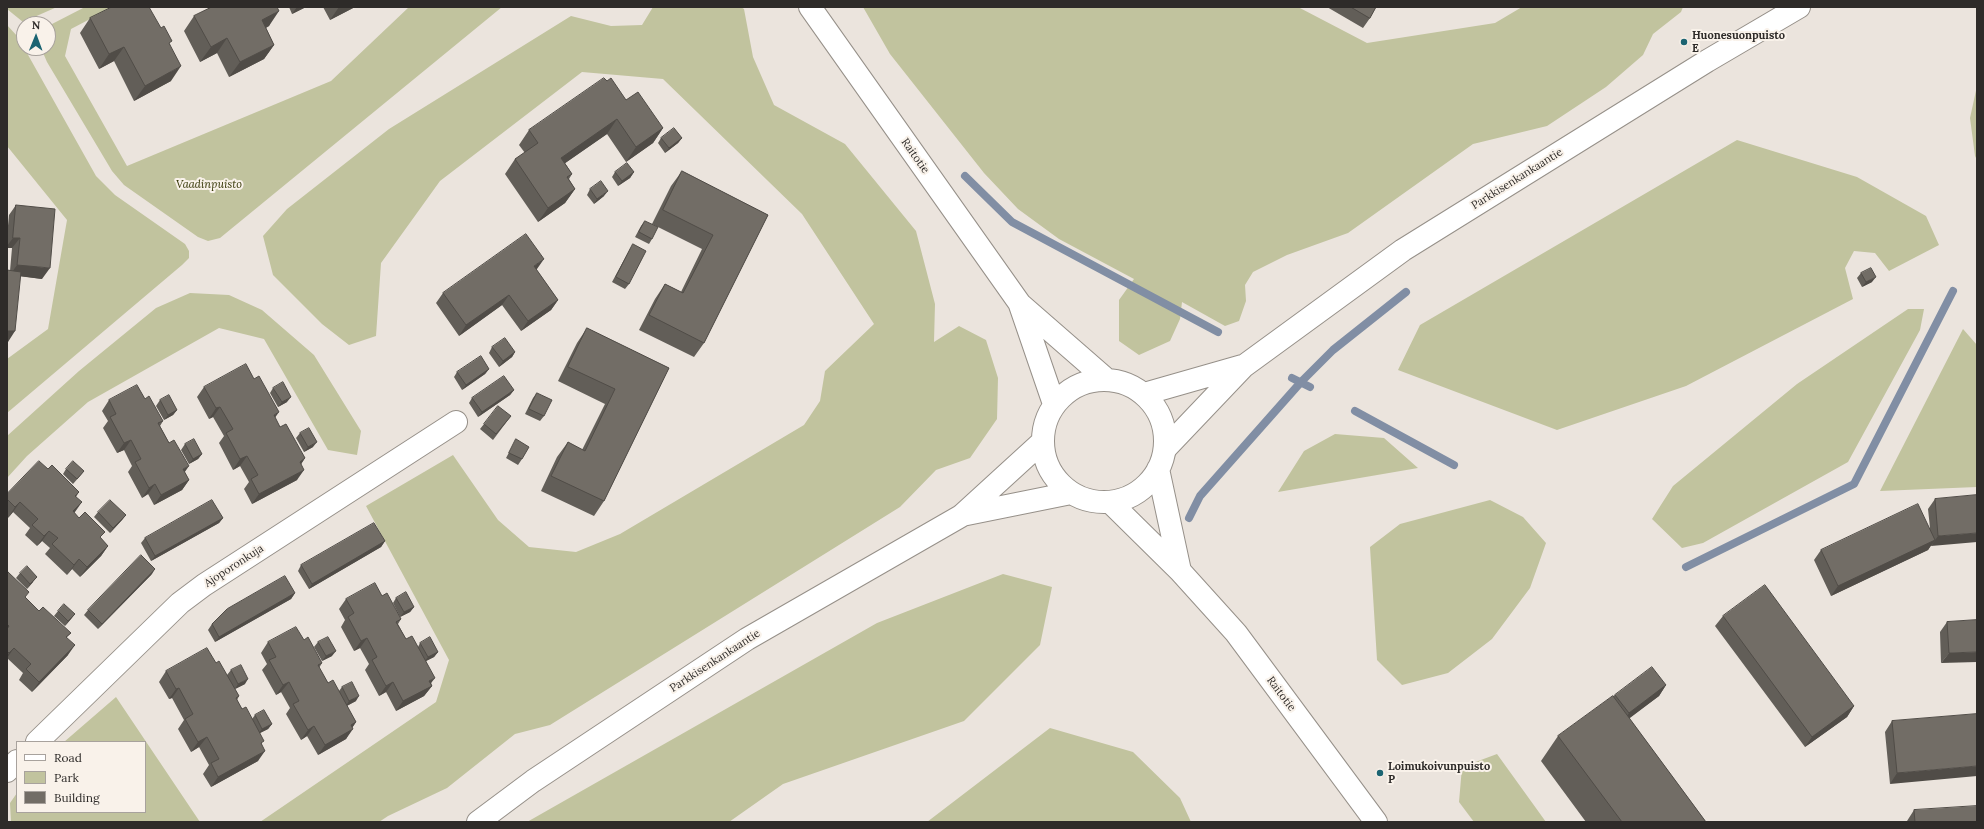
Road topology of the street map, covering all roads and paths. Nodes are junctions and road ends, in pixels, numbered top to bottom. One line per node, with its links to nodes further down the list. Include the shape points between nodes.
1 (810, 7): 3 (main road, Raitotie)
2 (1799, 7): 4 (main road, Parkkisenkankaantie, via 1707,61 1403,250)
3 (1020, 304): 5 (main road, Raitotie); 7 (main road, Raitotie)
4 (1244, 366): 6 (main road, Parkkisenkankaantie); 10 (main road, Parkkisenkankaantie)
5 (1106, 379): 6 (main road, via 1126,384); 7 (main road, via 1086,382 1068,390)
6 (1144, 394): 10 (main road, via 1157,410 1164,429)
7 (1054, 404): 9 (main road, via 1045,422)
8 (456, 422): 15 (main road, Ajoporonkuja, via 180,603)
9 (1042, 442): 11 (main road, via 1046,462 1056,479); 13 (main road, Parkkisenkankaantie)
10 (1162, 459): 12 (main road, via 1146,485 1130,497); 14 (main road, Raitotie)
11 (1070, 493): 12 (main road, via 1089,500); 13 (main road, Parkkisenkankaantie)
12 (1110, 502): 14 (main road, Raitotie)
13 (961, 516): 18 (main road, Parkkisenkankaantie, via 747,639 533,781)
14 (1180, 571): 19 (main road, Raitotie, via 1236,633)
15 (38, 741)
16 (16, 762): 17 (main road)
17 (7, 771)
18 (478, 822)
19 (1376, 822)

